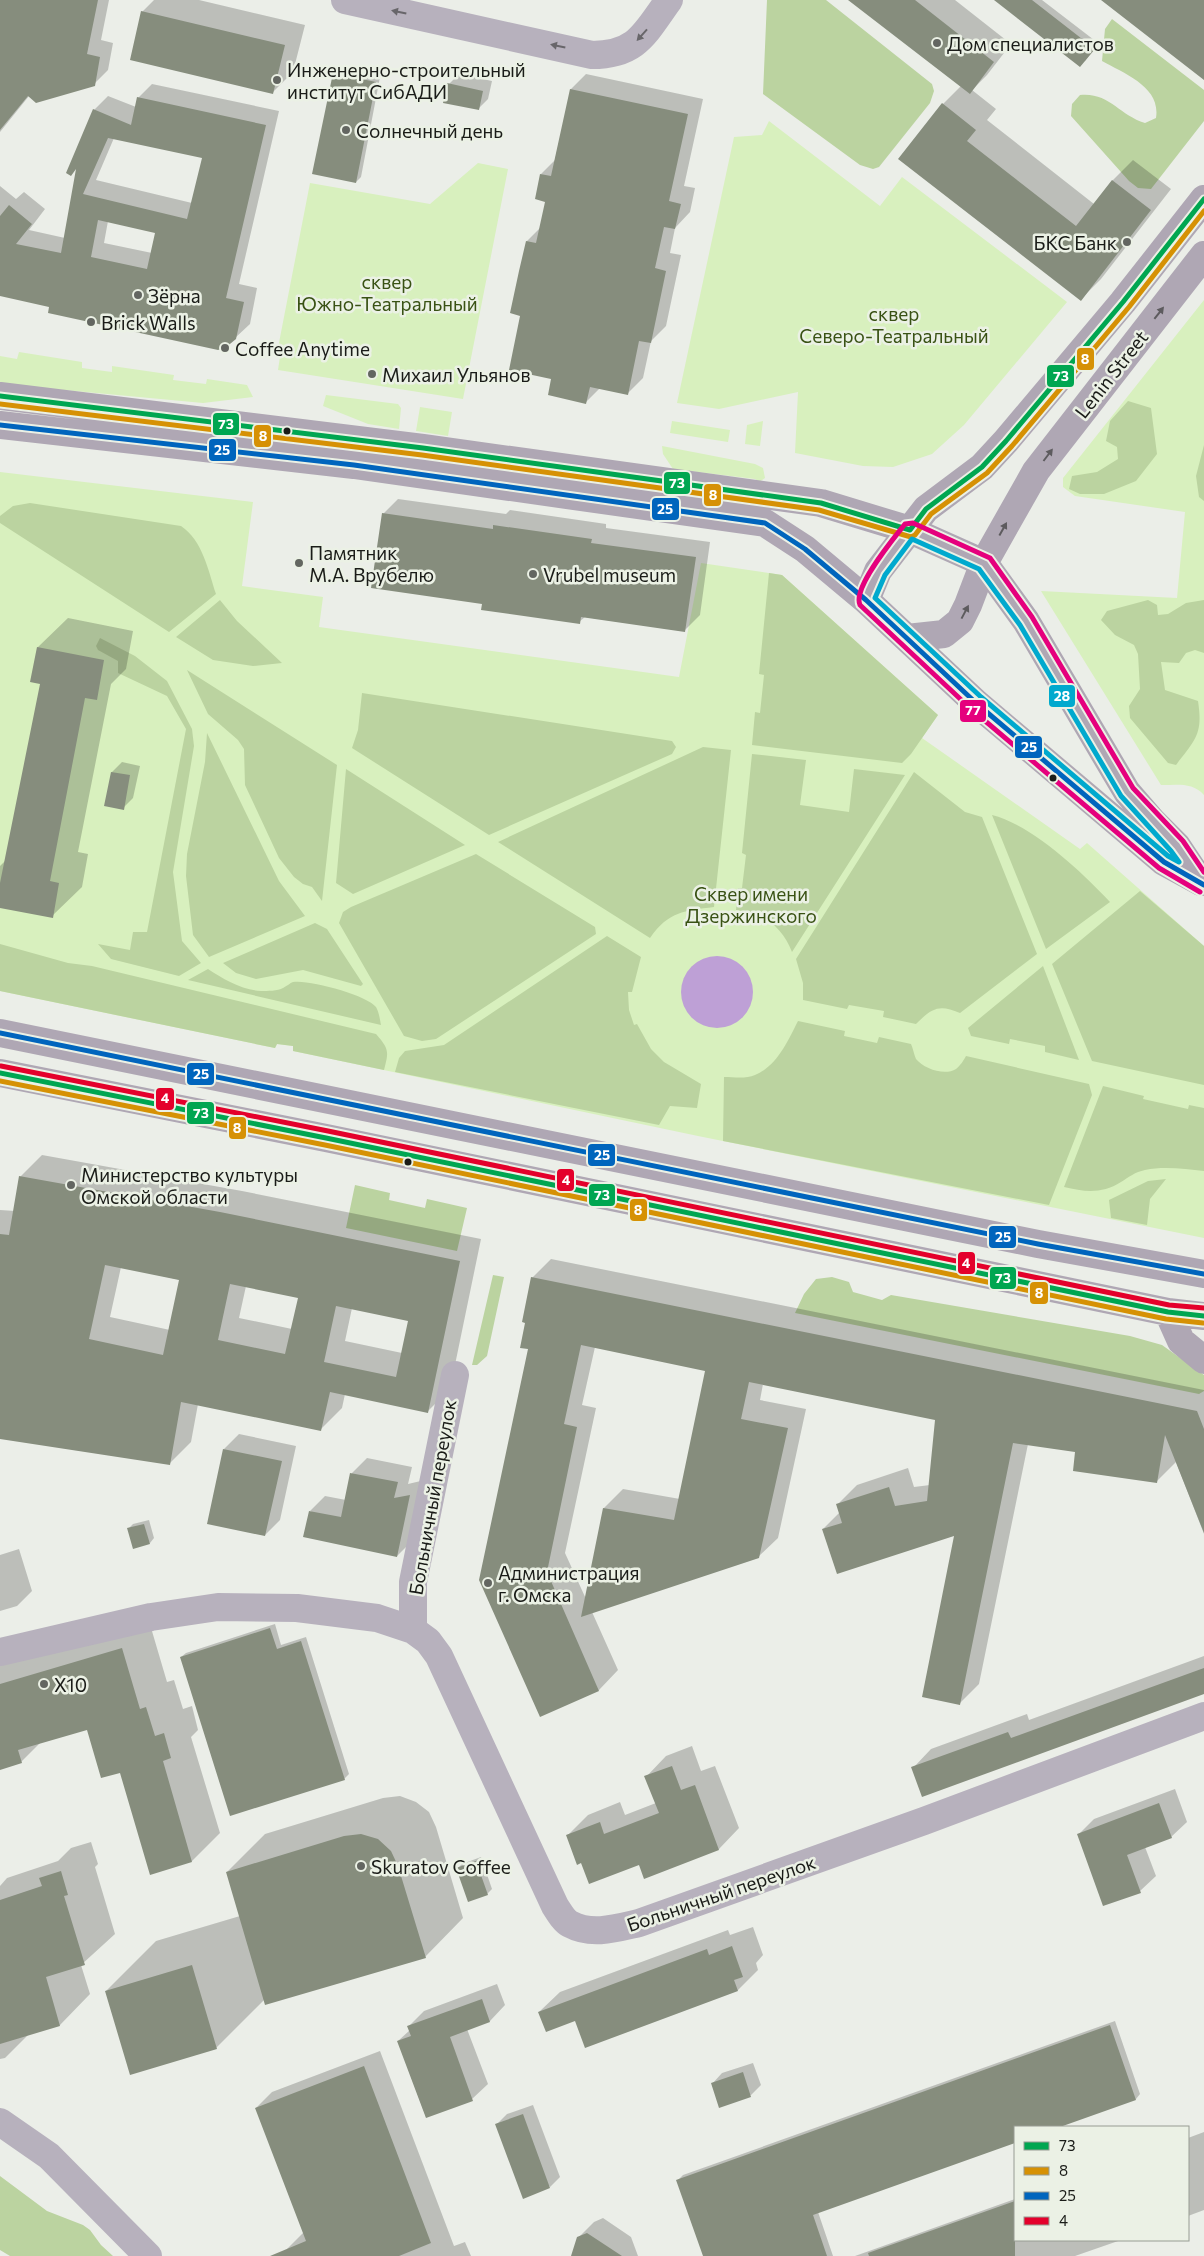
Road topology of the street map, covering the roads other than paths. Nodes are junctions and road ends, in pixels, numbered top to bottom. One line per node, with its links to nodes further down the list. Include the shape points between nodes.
1 (345, 0): 2 (street, one-way to 1, via 630,47 605,55 592,55)
2 (669, 0)
3 (1204, 199): 4 (main road, Lenin Street)
4 (1160, 255): 5 (main road); 8 (main road, Lenin Street, via 1006,442 982,467 926,508)
5 (1196, 266): 9 (main road, Lenin Street, one-way to 5, via 1036,471)
6 (0, 396): 8 (main road, via 423,448 804,500 845,509)
7 (0, 426): 10 (main road, via 354,465 765,523 805,549)
8 (910, 530): 9 (main road); 10 (main road, via 878,571)
9 (984, 563): 11 (main road, one-way to 9, via 944,634 960,621); 12 (main road, via 1026,620 1127,792 1177,846)
10 (866, 600): 11 (main road)
11 (917, 637): 12 (main road, via 970,697 1164,862)
12 (1203, 883)
13 (0, 1033): 15 (main road)
14 (0, 1073): 16 (main road)
15 (768, 1189): 16 (main road); 17 (main road)
16 (760, 1227): 18 (main road)
17 (1204, 1274)
18 (1168, 1312): 19 (main road); 20 (main road, via 1180,1341)
19 (1204, 1316)
20 (1204, 1360)
21 (455, 1375): 22 (street, Больничный переулок, via 412,1582)
22 (413, 1630): 23 (street, via 377,1618 297,1608 218,1607 151,1616); 24 (street, Больничный переулок, via 428,1641 439,1656 555,1906 569,1923 587,1930 609,1930 648,1920)
23 (0, 1652)
24 (1204, 1716)
25 (0, 2122): 26 (street, via 49,2156)
26 (148, 2256)

